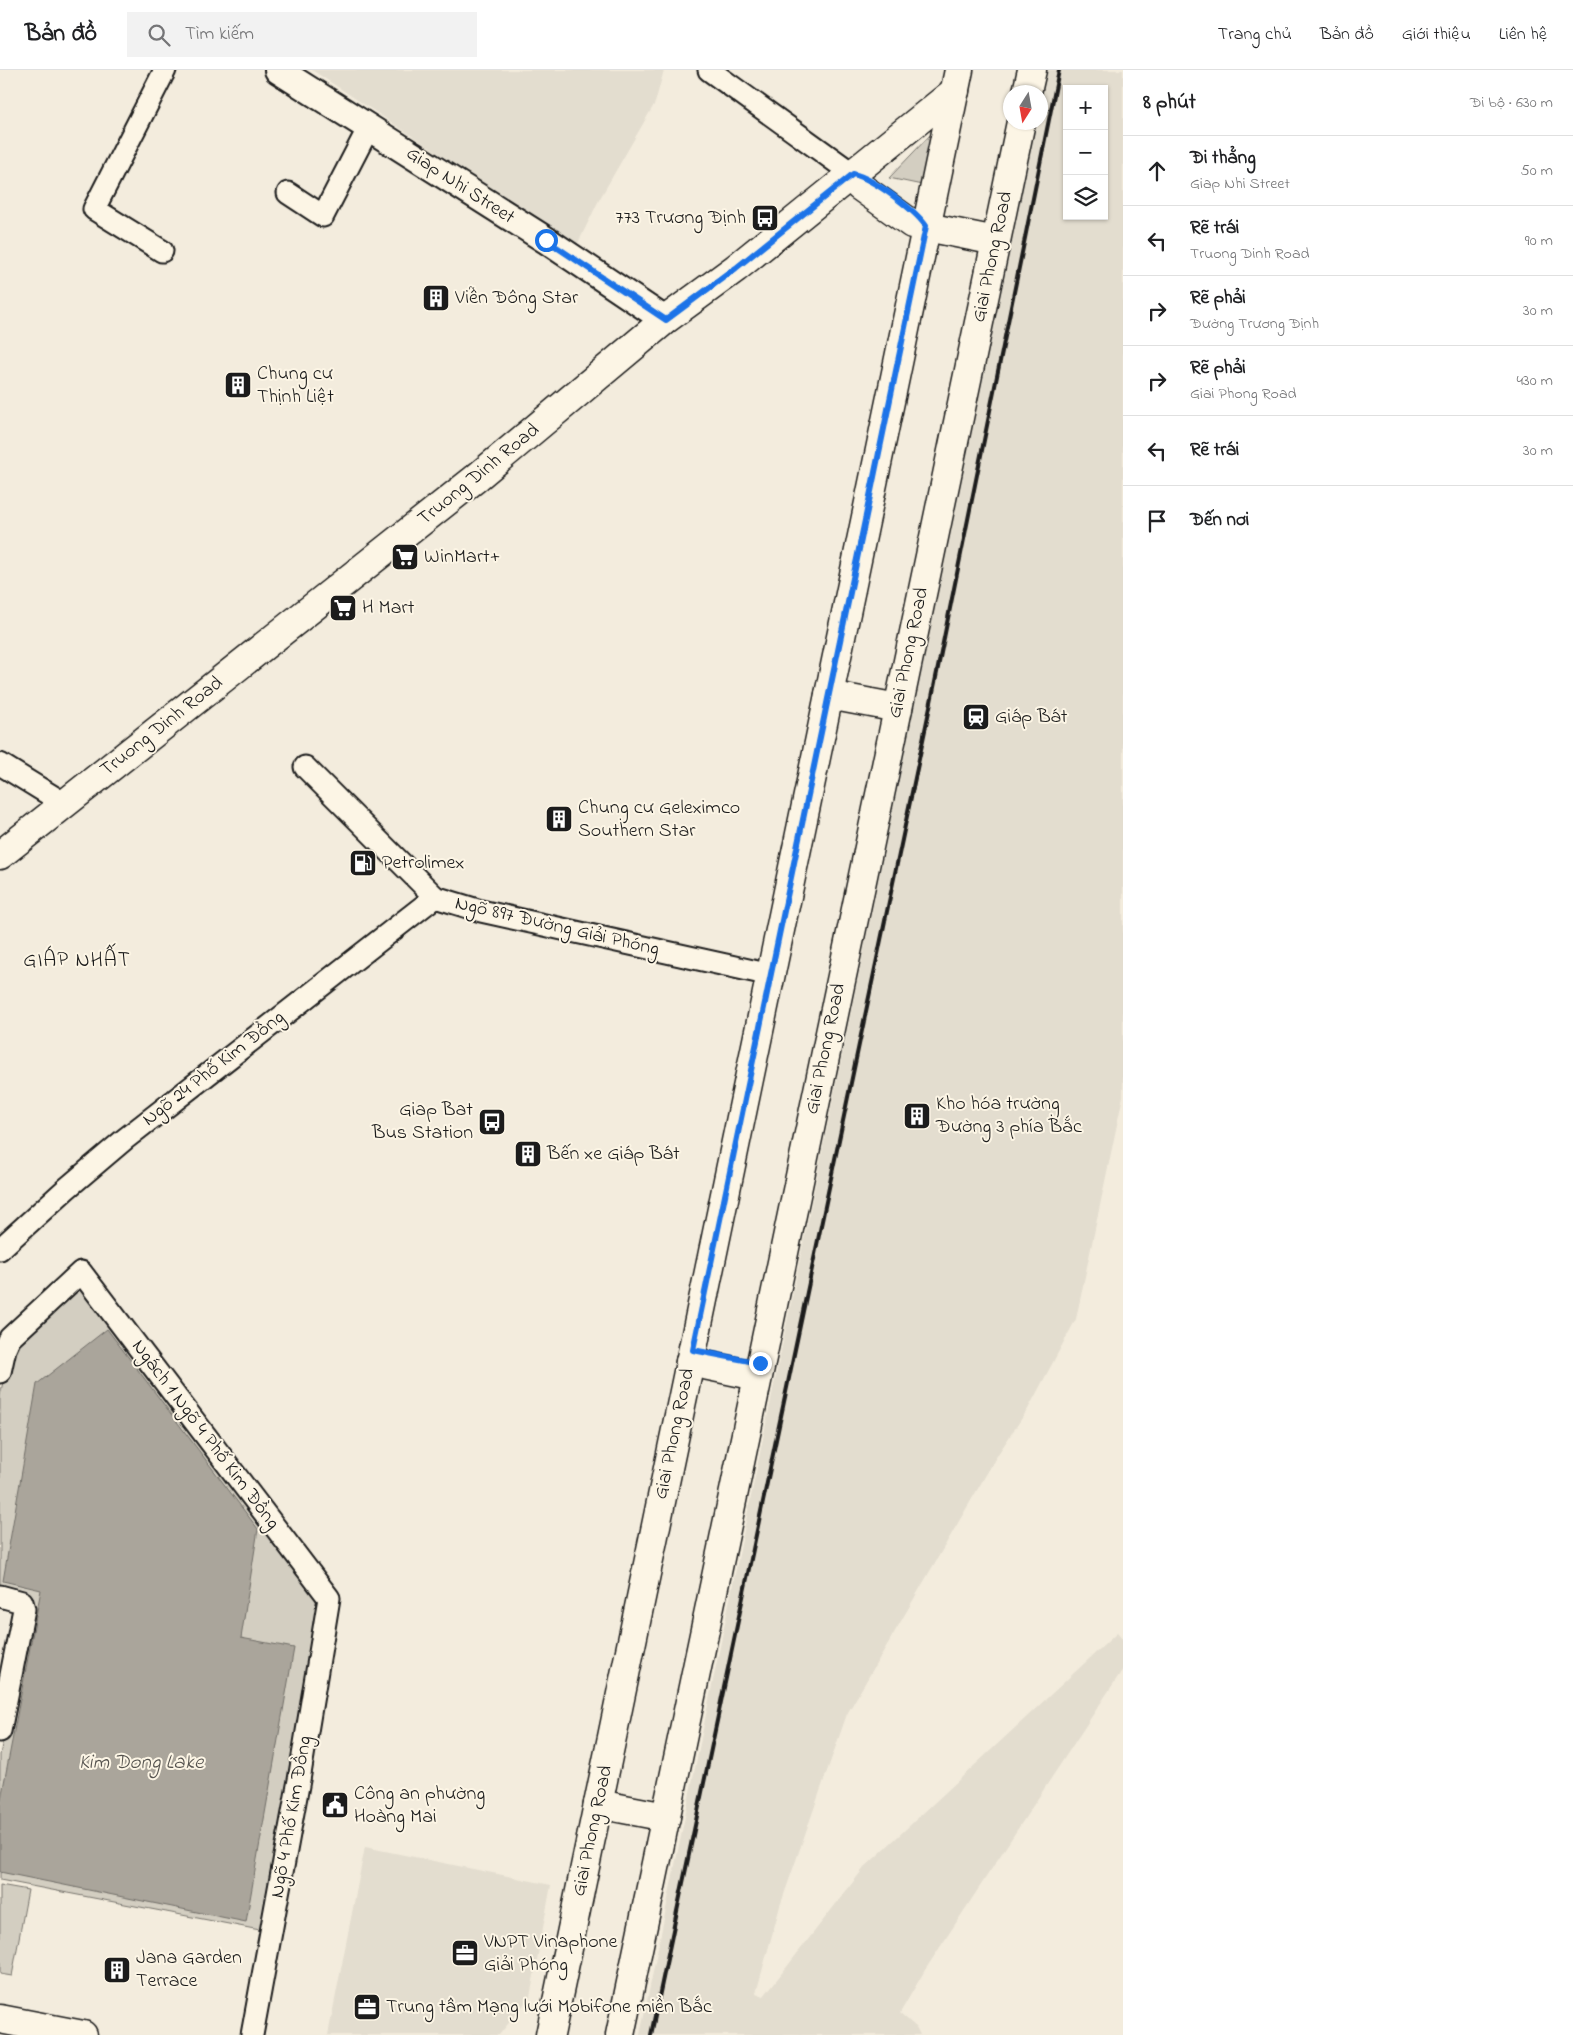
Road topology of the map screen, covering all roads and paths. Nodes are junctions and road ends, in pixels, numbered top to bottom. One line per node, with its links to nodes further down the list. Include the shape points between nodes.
1 (165, 70): 13 (street, via 94,209)
2 (278, 70): 7 (street, Giap Nhi Street)
3 (709, 70): 9 (street)
4 (1032, 70): 6 (main road)
5 (957, 80): 9 (main road, Truong Dinh Road); 11 (main road, Giai Phong Road)
6 (1029, 85)
7 (369, 127): 10 (street, via 322,216); 14 (street, Giap Nhi Street)
8 (1019, 130): 12 (main road, Giai Phong Road)
9 (853, 174): 11 (main road, via 859,186 912,224); 14 (main road, Truong Dinh Road)
10 (288, 193)
11 (926, 226): 12 (main road); 15 (main road, Giai Phong Road)
12 (996, 241): 16 (main road, Giai Phong Road)
13 (162, 251)
14 (666, 320): 19 (main road, Truong Dinh Road, via 475,479)
15 (829, 695): 16 (main road); 22 (main road, Giai Phong Road)
16 (898, 708): 25 (main road, Giai Phong Road)
17 (0, 764): 19 (street)
18 (305, 767): 21 (street, Ngõ 897 Đường Giải Phóng)
19 (65, 804): 20 (main road, Truong Dinh Road)
20 (0, 855)
21 (435, 896): 22 (street, Ngõ 897 Đường Giải Phóng, via 481,911); 23 (street, Ngõ 24 Phố Kim Đồng, via 125,1138)
22 (770, 975): 24 (main road, Giai Phong Road)
23 (0, 1249)
24 (691, 1356): 25 (main road); 30 (main road, Giai Phong Road)
25 (759, 1370): 31 (main road, Giai Phong Road)
26 (0, 1372): 28 (street, Ngách 1 Ngõ 4 Phố Kim Đồng, via 10,1338 81,1272)
27 (0, 1596): 29 (street, via 22,1602 24,1609)
28 (329, 1598): 35 (street, Ngõ 4 Phố Kim Đồng)
29 (0, 1731)
30 (598, 1804): 31 (main road); 32 (main road, Giai Phong Road)
31 (666, 1817): 38 (main road, Giai Phong Road)
32 (557, 2004): 36 (main road); 37 (main road, Giai Phong Road)
33 (0, 2019): 34 (main road)
34 (83, 2035)
35 (252, 2035)
36 (539, 2035)
37 (550, 2035)
38 (620, 2035)

